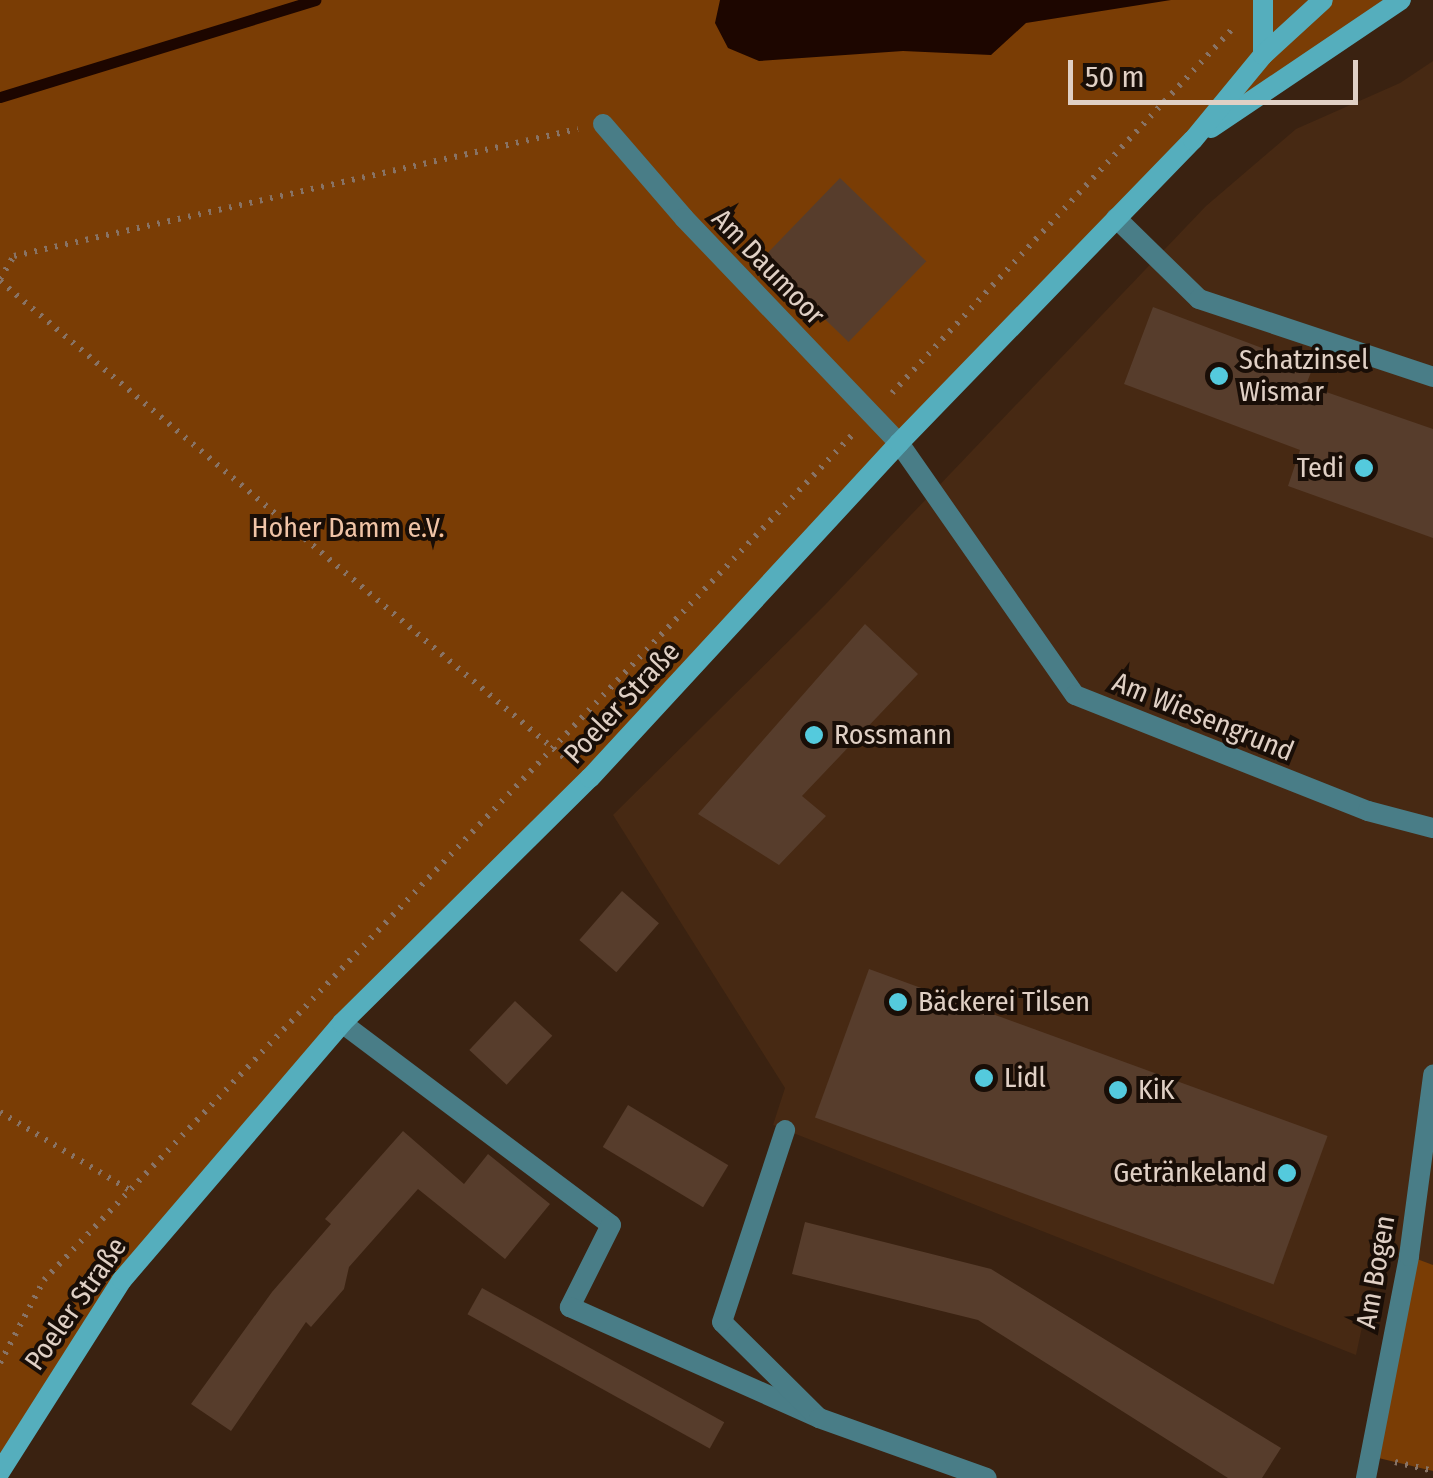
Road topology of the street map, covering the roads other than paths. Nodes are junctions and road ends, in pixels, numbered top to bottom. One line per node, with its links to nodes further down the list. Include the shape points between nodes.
1 (1263, 0): 4 (main road)
2 (1322, 0): 4 (main road, Poeler Straße)
3 (1401, 0): 6 (main road)
4 (1263, 55): 6 (main road, Poeler Straße)
5 (603, 124): 9 (street, Am Daumoor)
6 (1192, 140): 7 (main road, Poeler Straße)
7 (1116, 218): 8 (street, via 1200,299); 9 (main road, Poeler Straße)
8 (1433, 377)
9 (899, 443): 10 (street, Am Wiesengrund, via 1075,695 1333,798); 11 (main road, Poeler Straße, via 590,778)
10 (1433, 828)
11 (342, 1023): 14 (street, via 611,1225 570,1307); 15 (main road, Poeler Straße, via 122,1280)
12 (1433, 1075): 17 (street, Am Bogen, via 1409,1256)
13 (785, 1130): 14 (street, via 722,1322)
14 (819, 1418): 16 (street)
15 (0, 1472)
16 (987, 1478)
17 (1366, 1478)

